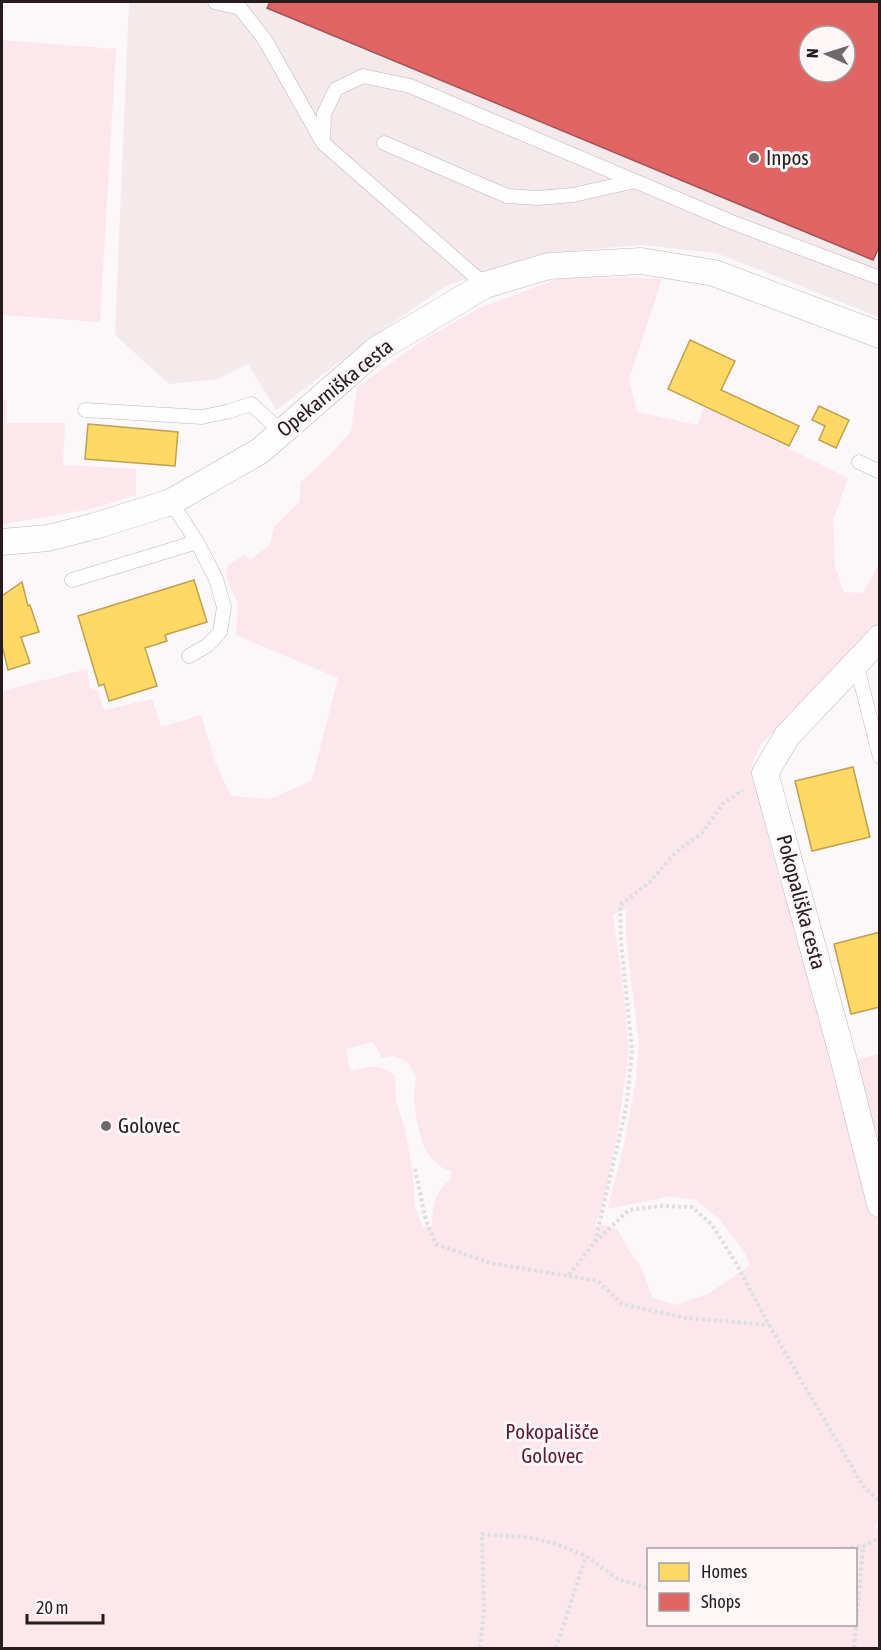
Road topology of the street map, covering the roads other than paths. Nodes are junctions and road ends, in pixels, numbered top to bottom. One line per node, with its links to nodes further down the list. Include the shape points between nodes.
1 (215, 2): 2 (lane)
2 (240, 5): 3 (lane, via 265,40)
3 (324, 143): 5 (lane, via 324,114 336,89 363,76 410,86); 7 (lane)
4 (384, 143): 5 (lane, via 507,196 573,195)
5 (635, 181): 6 (lane)
6 (879, 278)
7 (485, 285): 8 (street, Opekarniška cesta, via 549,266 641,261 714,273); 10 (street, Opekarniška cesta, via 376,350)
8 (879, 335)
9 (85, 411): 10 (lane, via 202,417 251,404)
10 (282, 432): 13 (street, Opekarniška cesta, via 260,451)
11 (859, 462): 12 (lane)
12 (879, 472)
13 (171, 502): 14 (street, Opekarniška cesta, via 48,538); 15 (lane)
14 (2, 542)
15 (197, 542): 16 (lane); 18 (lane, via 216,579 224,607 220,632)
16 (72, 580)
17 (879, 638): 19 (street)
18 (189, 656)
19 (856, 663): 20 (lane); 21 (street, Pokopališka cesta, via 787,736 765,773)
20 (879, 758)
21 (879, 1204)

